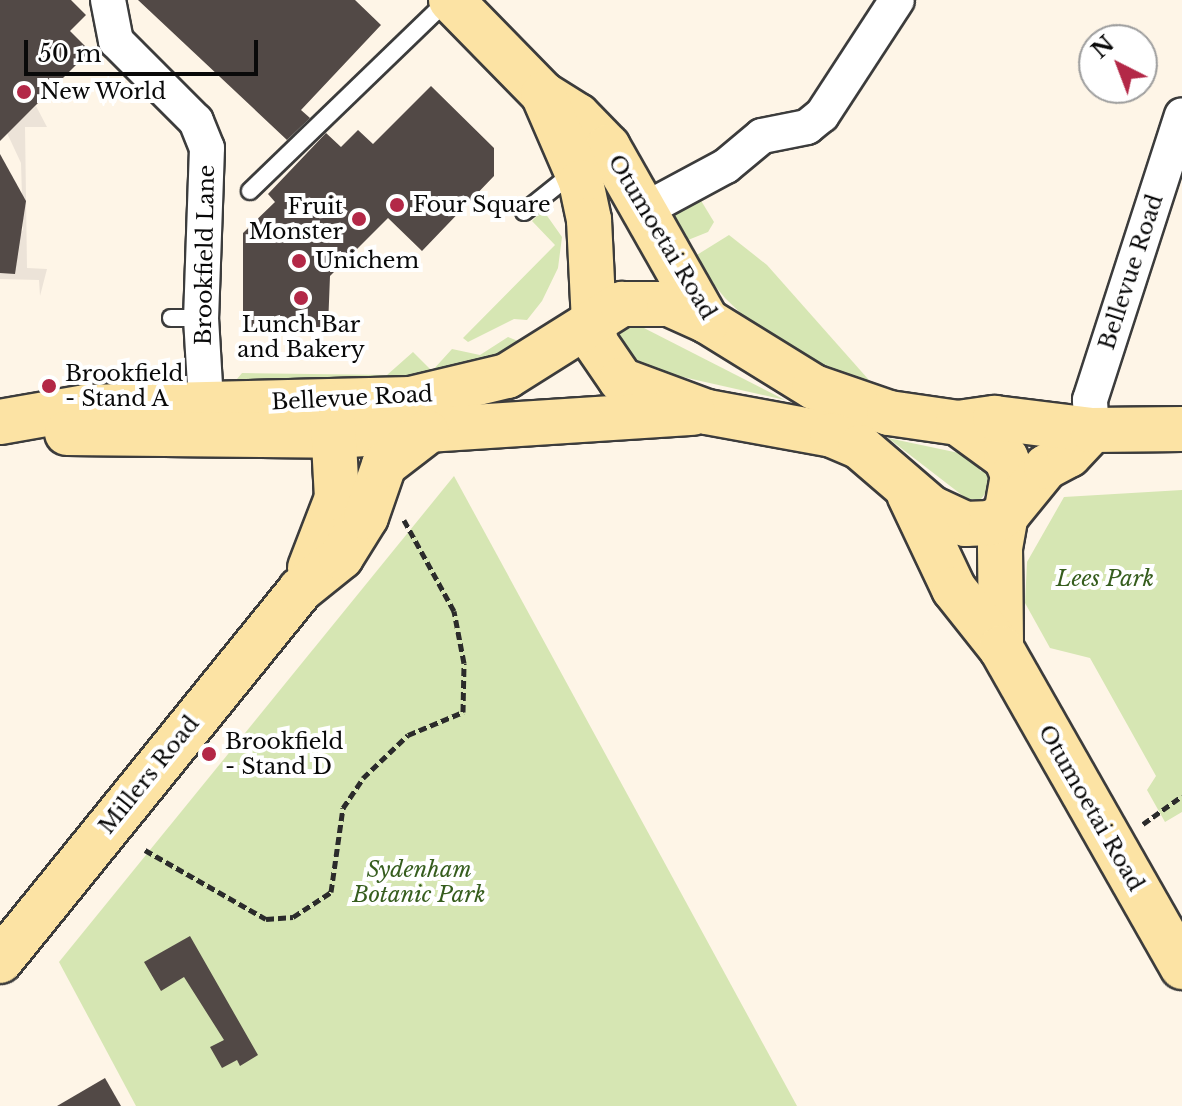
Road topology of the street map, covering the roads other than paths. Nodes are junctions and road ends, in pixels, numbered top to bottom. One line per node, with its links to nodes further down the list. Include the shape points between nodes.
1 (450, 0): 4 (main road, Otumoetai Road); 7 (lane)
2 (897, 0): 8 (street, via 822,115 807,127 762,136 726,166)
3 (113, 2): 12 (street, Brookfield Lane, via 116,41 196,121 207,148 186,318)
4 (543, 94): 6 (main road, Otumoetai Road); 8 (main road, Otumoetai Road, via 578,116 608,147)
5 (1182, 115): 17 (street, Bellevue Road, via 1090,400)
6 (575, 171): 9 (lane); 10 (main road, Otumoetai Road, via 589,220)
7 (250, 191)
8 (646, 209): 11 (main road, Otumoetai Road)
9 (524, 212)
10 (591, 318): 11 (main road, Bellevue Road, via 622,304 645,302 669,304); 13 (main road, Otumoetai Road, via 598,355 608,369); 18 (main road, Bellevue Road, via 507,376 448,393)
11 (707, 321): 15 (main road, Otumoetai Road, via 814,387 889,413)
12 (206, 402): 14 (main road, Bellevue Road, via 85,407); 18 (main road, Bellevue Road)
13 (707, 412): 18 (main road, Bellevue Road); 19 (main road, Otumoetai Road, via 832,435 860,447)
14 (10, 422): 18 (main road, Bellevue Road, via 82,436)
15 (958, 423): 17 (main road, via 995,418); 20 (main road, Otumoetai Road, via 1006,458 1013,475)
16 (1182, 429): 17 (main road)
17 (1092, 430): 20 (main road, via 1069,455 1046,467)
18 (355, 434): 21 (main road, Millers Road, via 337,498); 21 (main road, Millers Road, via 366,517 341,557)
19 (903, 482): 20 (main road, via 931,508 965,524 991,523); 22 (main road, Otumoetai Road, via 954,589)
20 (1010, 511): 22 (main road, Otumoetai Road, via 1000,548)
21 (300, 590): 23 (main road, Millers Road)
22 (1001, 648): 24 (main road, Otumoetai Road)
23 (0, 961)
24 (1182, 967)

